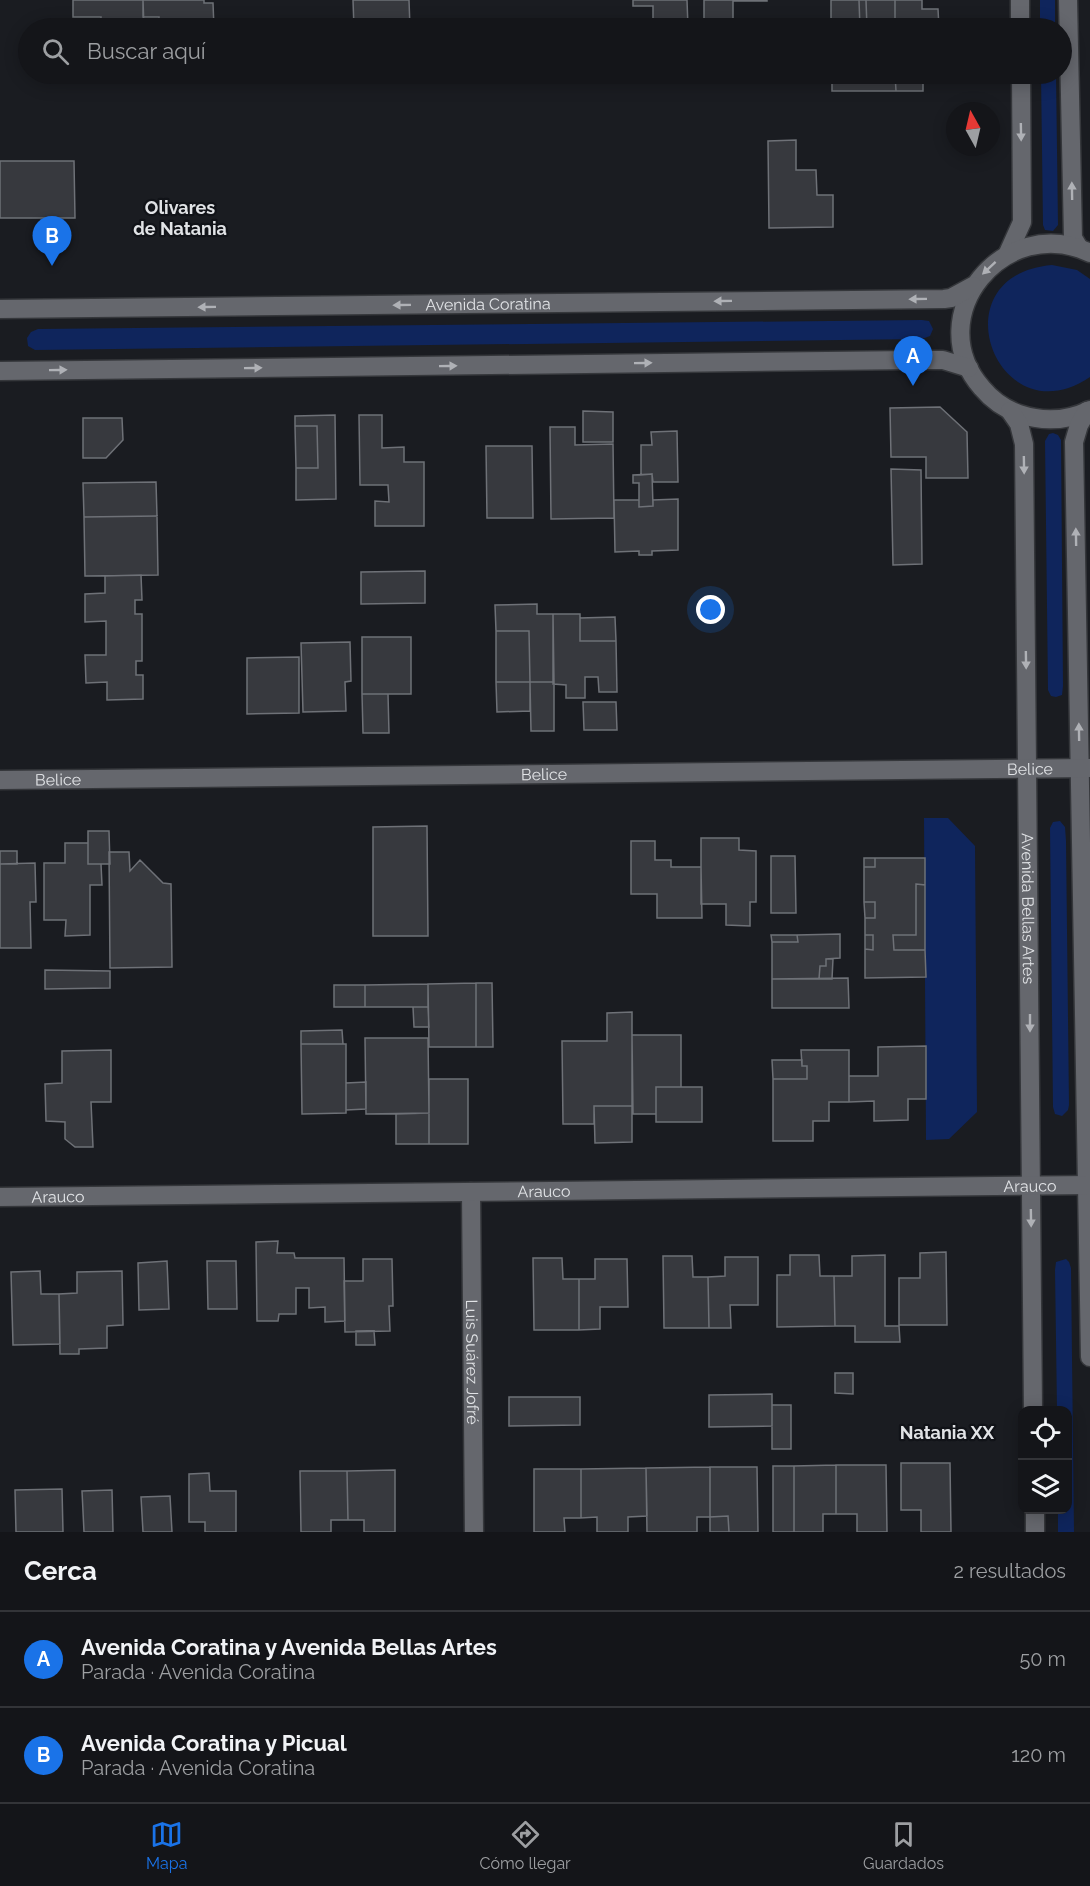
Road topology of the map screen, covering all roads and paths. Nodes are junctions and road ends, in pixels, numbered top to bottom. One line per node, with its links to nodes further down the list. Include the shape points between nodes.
1 (1020, 0): 3 (street)
2 (1068, 0): 4 (street, one-way to 2)
3 (1020, 18)
4 (1068, 18)
5 (1021, 84): 8 (street, one-way to 8, via 1022,222)
6 (1070, 84): 7 (street, one-way to 6, via 1073,238)
7 (1084, 250): 8 (street, via 1055,243 1031,245)
8 (1008, 253): 9 (street, one-way to 9)
9 (973, 286): 10 (street, Avenida Coratina, one-way to 10, via 944,299); 11 (street, via 964,309 961,333)
10 (0, 309)
11 (969, 368): 12 (street, one-way to 11, via 913,360 943,360); 14 (street, via 990,397)
12 (0, 371)
13 (1088, 410): 14 (street, via 1057,420); 15 (street, one-way to 13, via 1074,442)
14 (1010, 411): 16 (street, Avenida Bellas Artes, one-way to 16, via 1019,424 1024,444)
15 (1085, 768): 16 (street, Belice); 19 (street)
16 (1028, 769): 17 (street, Belice); 18 (street, Avenida Bellas Artes, one-way to 18)
17 (0, 780)
18 (1031, 1185): 19 (street, Arauco); 20 (street, Arauco); 23 (street, Avenida Bellas Artes, one-way to 23)
19 (1089, 1185): 22 (street)
20 (471, 1191): 21 (street, Arauco); 25 (street, Luis Suárez Jofré)
21 (0, 1197)
22 (1090, 1357)
23 (1034, 1406)
24 (1035, 1514): 26 (street)
25 (474, 1532)
26 (1035, 1532)

